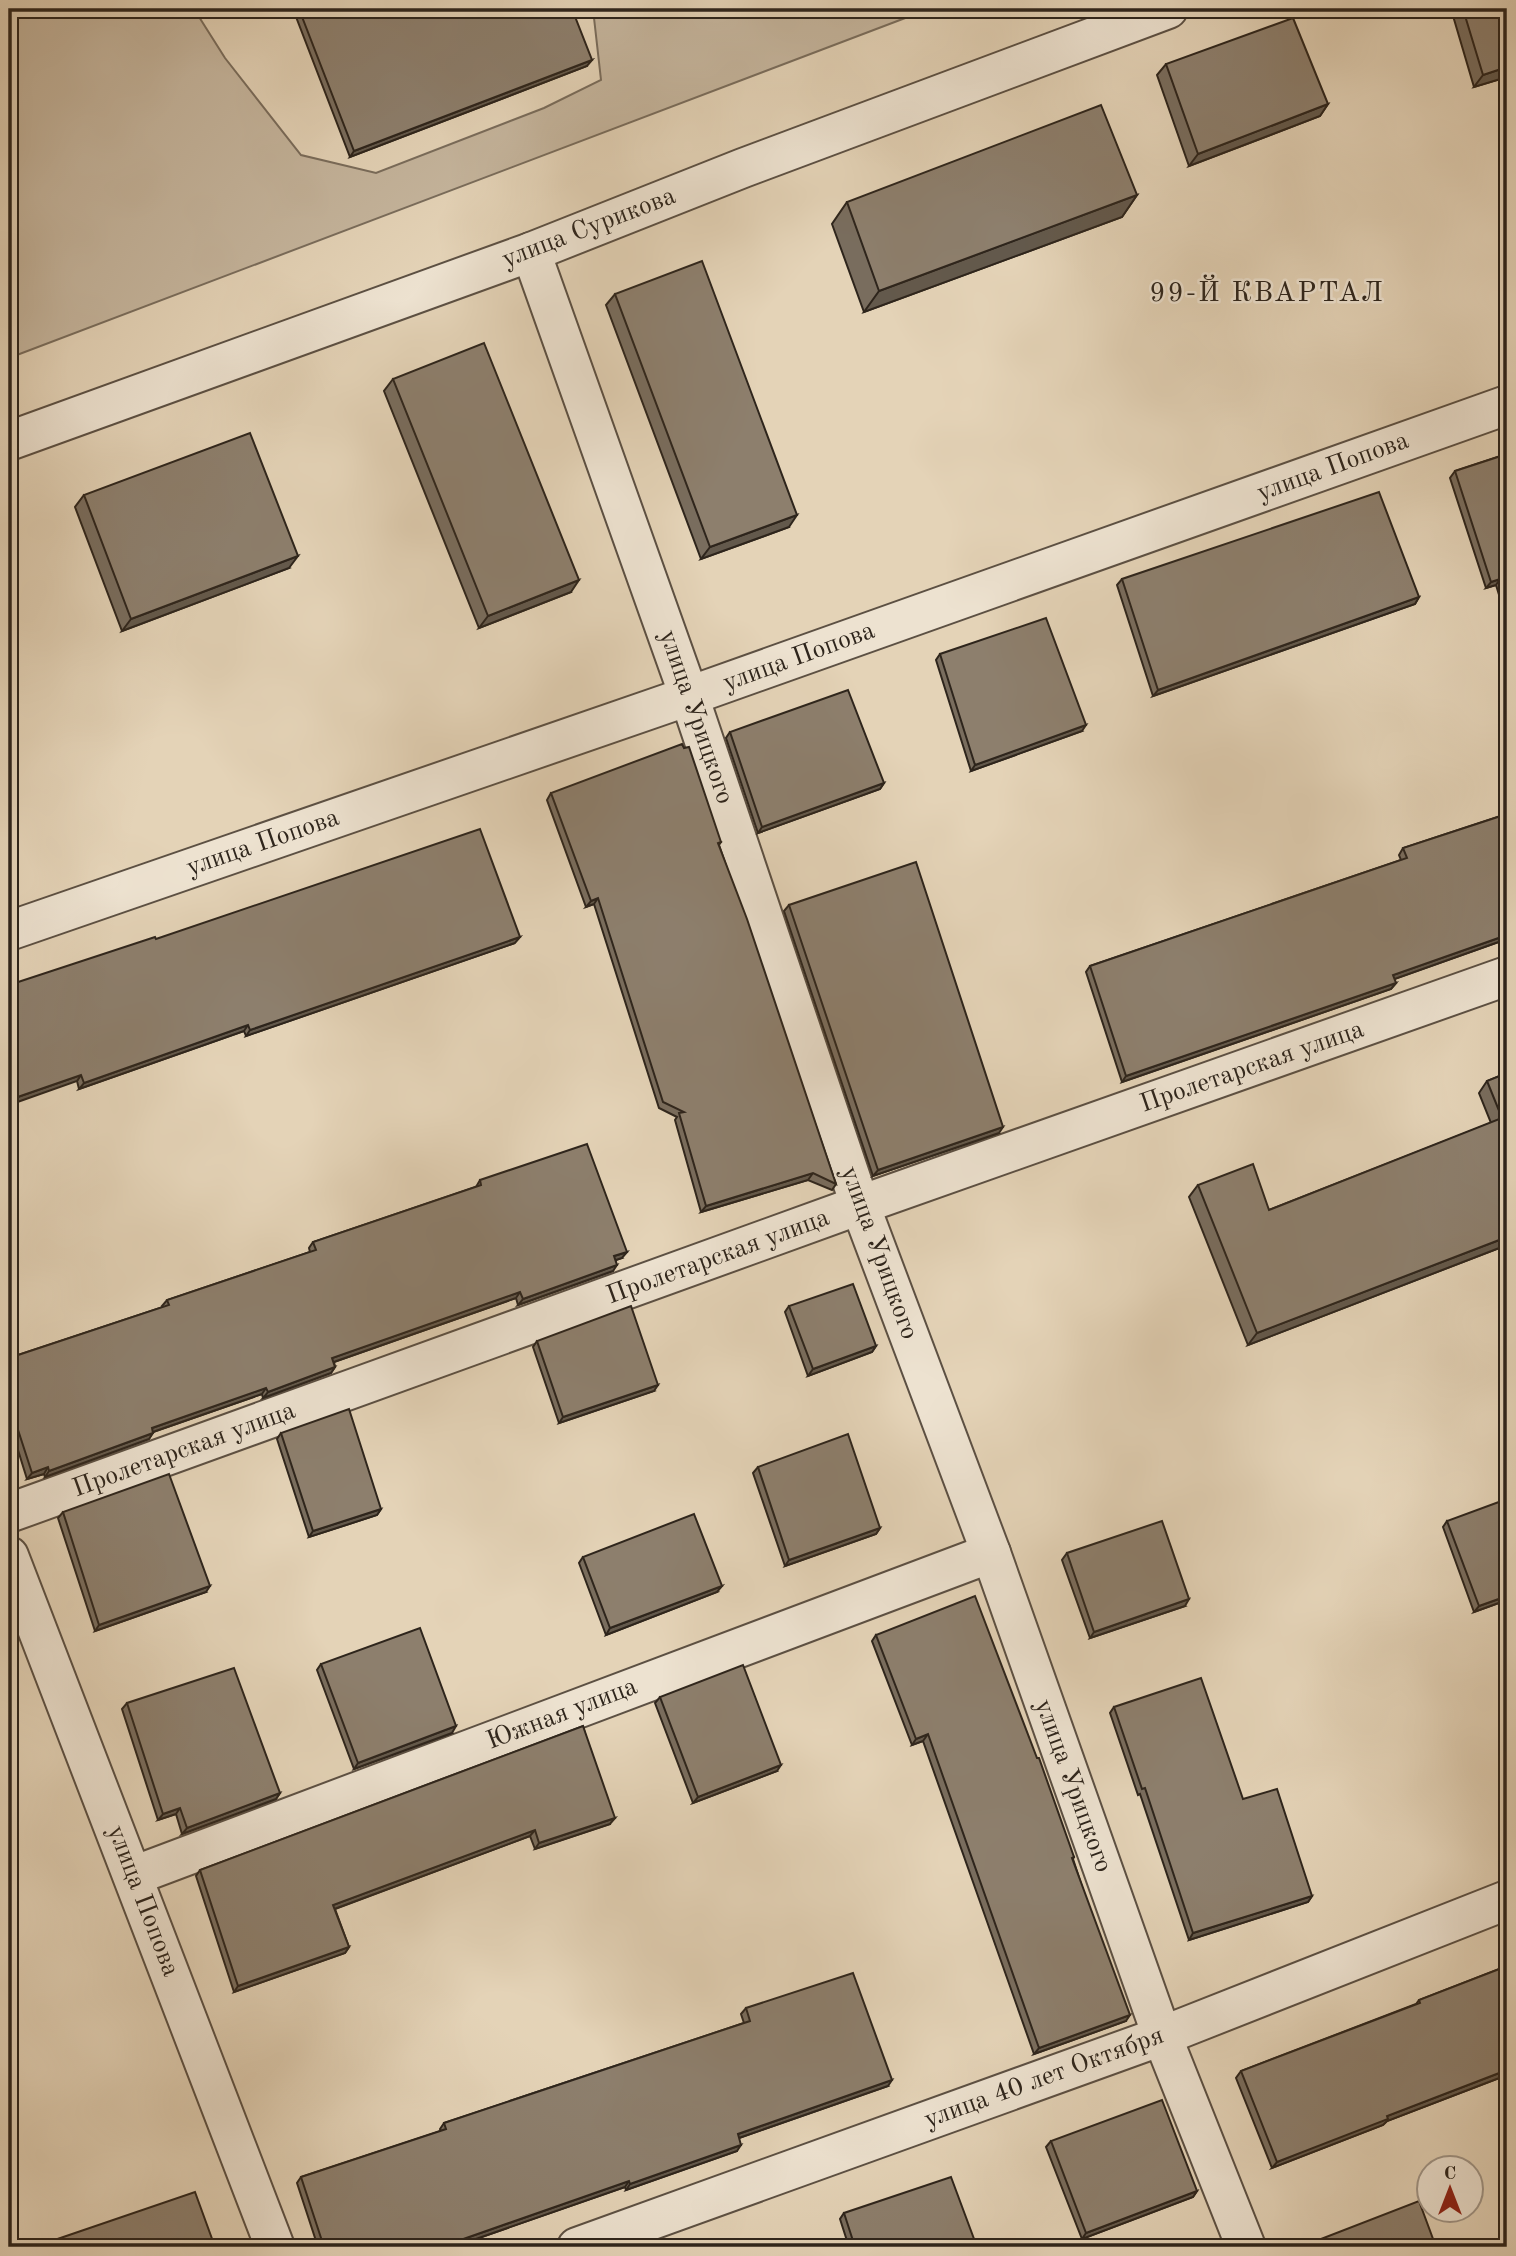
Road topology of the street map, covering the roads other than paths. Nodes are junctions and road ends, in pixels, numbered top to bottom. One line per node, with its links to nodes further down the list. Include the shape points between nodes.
1 (1168, 9): 2 (street, улица Сурикова)
2 (531, 252): 4 (street, улица Сурикова); 5 (street, улица Урицкого)
3 (1507, 405): 5 (street, улица Попова)
4 (9, 441)
5 (689, 696): 6 (street, улица Попова); 8 (street, улица Урицкого)
6 (9, 931)
7 (1507, 976): 8 (street, Пролетарская улица)
8 (860, 1205): 9 (street, Пролетарская улица); 10 (street, улица Урицкого)
9 (9, 1513)
10 (991, 1553): 12 (street, Южная улица); 14 (street, улица Урицкого)
11 (9, 1556): 12 (street, улица Попова)
12 (133, 1876): 15 (street, улица Попова)
13 (1507, 1900): 14 (street, улица 40 лет Октября)
14 (1162, 2036): 16 (street, улица 40 лет Октября); 17 (street, улица Урицкого)
15 (275, 2247)
16 (577, 2247)
17 (1246, 2247)

